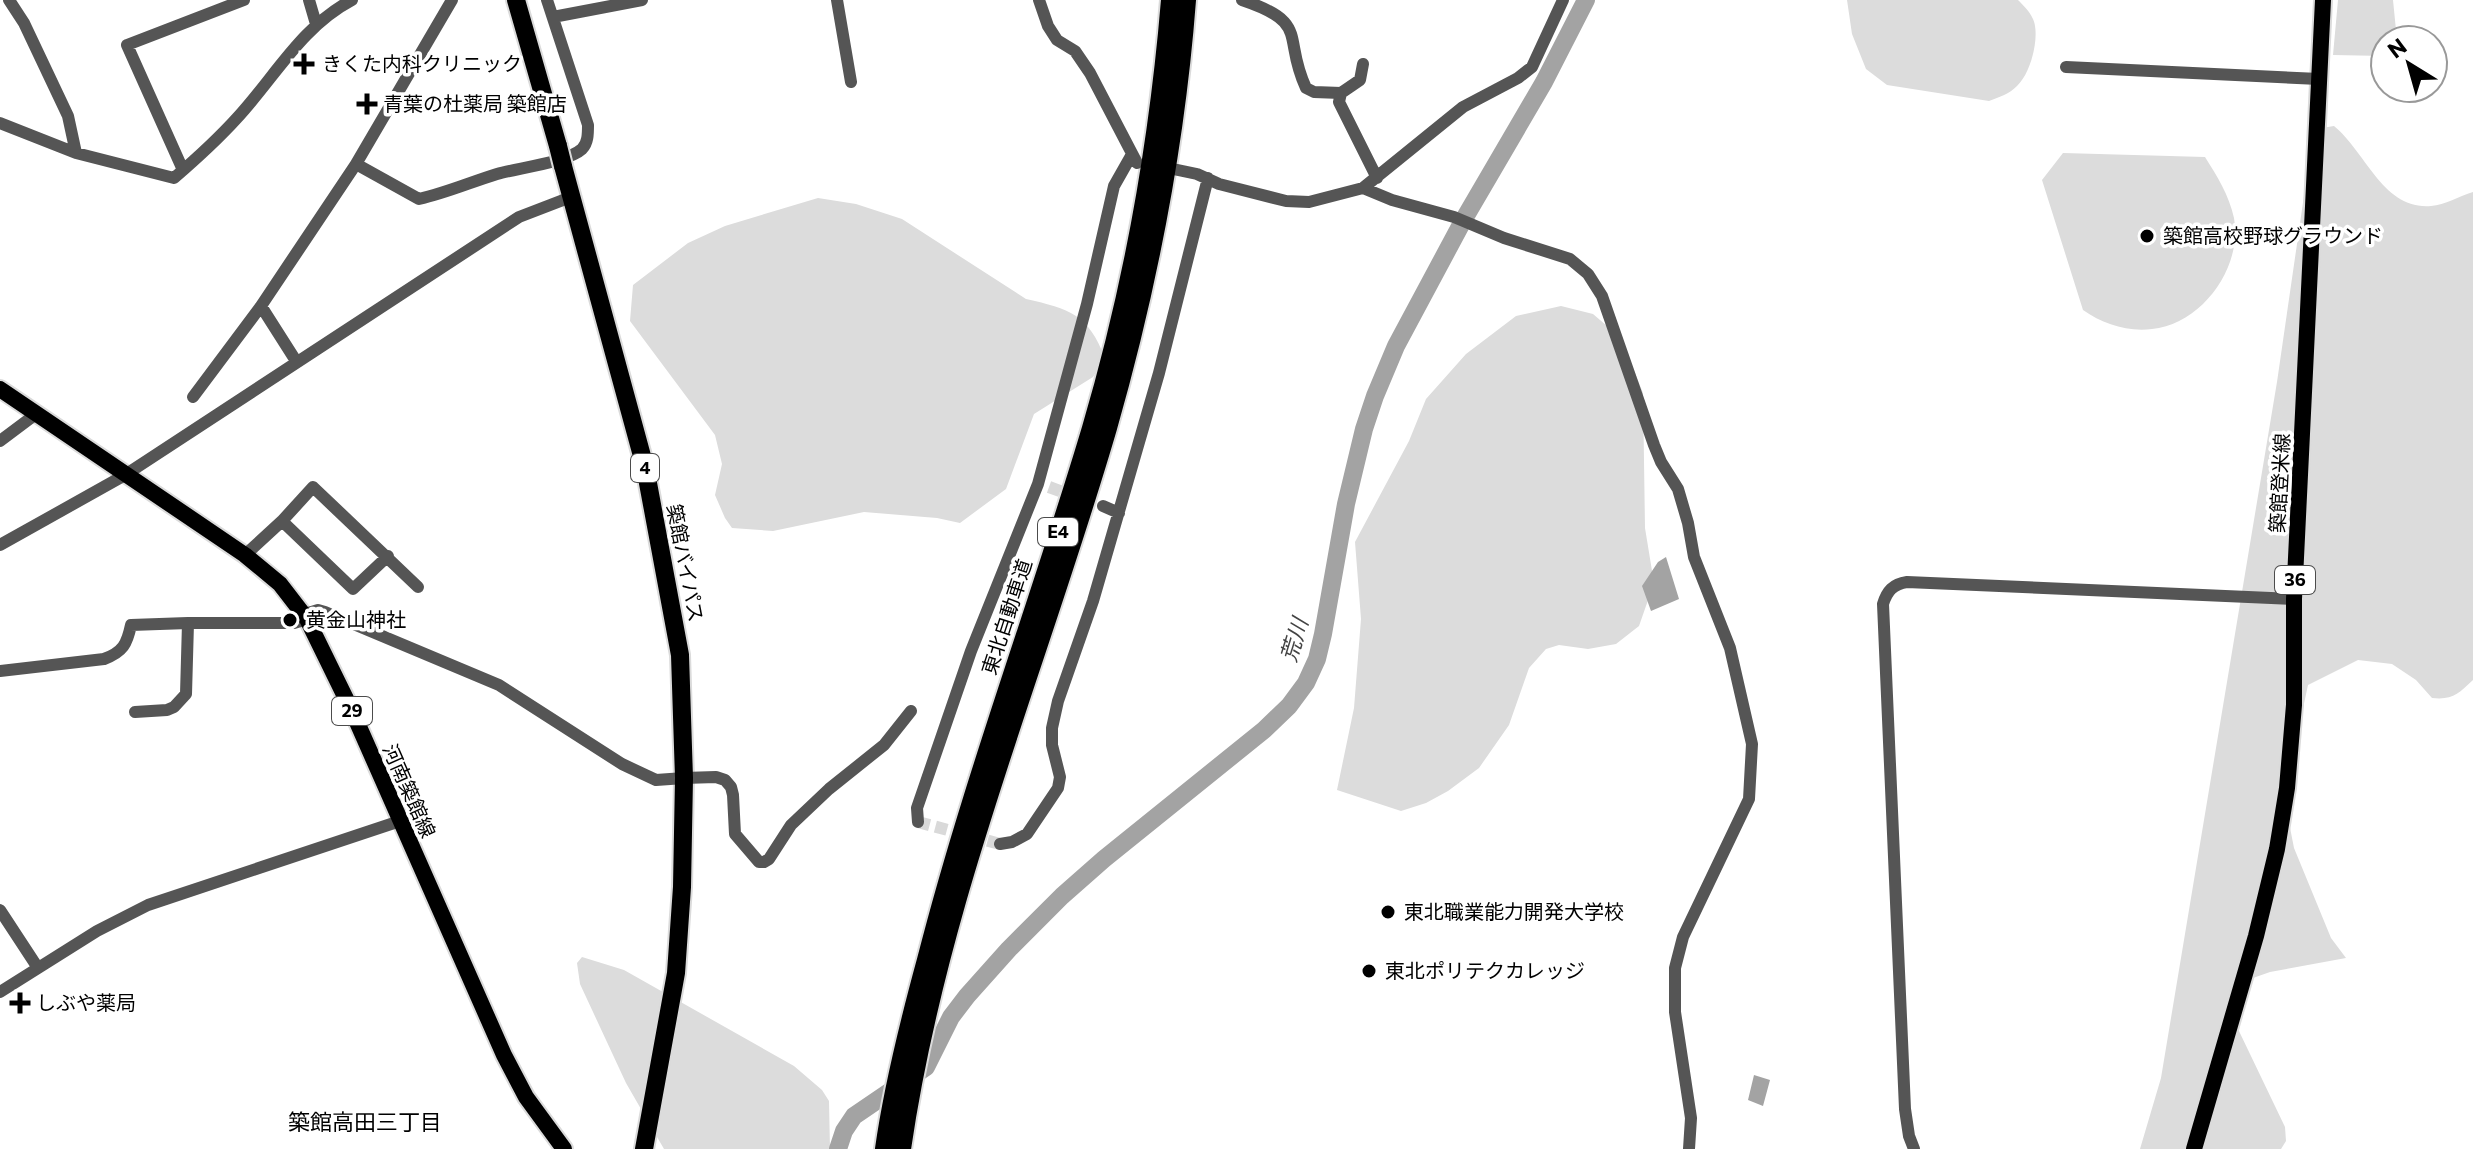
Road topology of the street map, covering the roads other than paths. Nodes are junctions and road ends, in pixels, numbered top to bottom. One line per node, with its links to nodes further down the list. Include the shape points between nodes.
1 (9, 0): 24 (street, via 68,116)
2 (244, 0): 27 (street, via 127,45)
3 (309, 0): 17 (street)
4 (352, 0): 17 (street)
5 (452, 0): 25 (street)
6 (516, 0): 31 (highway, 築館バイパス / 4, bridge)
7 (547, 0): 16 (street)
8 (642, 0): 16 (street)
9 (837, 0): 21 (street)
10 (1039, 0): 54 (street, via 1057,40 1075,51 1090,73 1134,160 1114,186 1043,486 971,651 917,808)
11 (1170, 0): 59 (highway, 東北自動車道 / E4, via 1154,145 1115,336 945,888)
12 (1187, 0): 62 (highway, 東北自動車道 / E4, via 1171,145 1131,340 1108,428 956,905)
13 (1242, 0): 22 (street, via 1285,20 1306,88)
14 (1563, 0): 29 (street, via 1532,67 1463,107)
15 (2323, 0): 20 (main road, 築館登米線 / 36)
16 (553, 17): 25 (street, via 588,125 583,148 572,156 419,199)
17 (316, 24): 27 (street, via 237,119)
18 (1363, 64): 22 (street, via 1360,80)
19 (2066, 67): 20 (street)
20 (2319, 79): 46 (main road, 築館登米線 / 36)
21 (851, 82)
22 (1341, 93): 29 (street, via 1339,102)
23 (0, 123): 24 (street)
24 (76, 153): 27 (street, via 174,178)
25 (356, 164): 32 (street)
26 (1173, 169): 28 (street)
27 (183, 170)
28 (1208, 178): 30 (street, via 1286,201); 40 (street)
29 (1377, 178): 30 (street)
30 (1366, 189): 63 (street, via 1570,259 1588,274 1602,296 1661,462 1678,489 1694,557 1730,648 1752,744 1749,799 1683,937 1675,968 1675,1012 1691,1118)
31 (571, 197): 33 (street, via 519,217); 52 (highway, 築館バイパス / 4, via 645,467 680,655)
32 (261, 306): 33 (street); 35 (street)
33 (296, 361): 38 (street)
34 (0, 389): 36 (main road, 河南築館線 / 29)
35 (193, 397)
36 (36, 414): 37 (street); 38 (main road, 河南築館線 / 29)
37 (0, 441)
38 (125, 475): 42 (street); 43 (main road, 河南築館線 / 29)
39 (1103, 506): 40 (street)
40 (1119, 513): 55 (street, via 1052,728 1058,788 1027,834)
41 (282, 521): 43 (street); 44 (street, via 353,589); 44 (street, via 313,487)
42 (0, 545)
43 (245, 555): 47 (main road, 河南築館線 / 29, via 280,584)
44 (388, 556): 45 (street)
45 (418, 587)
46 (2294, 599): 64 (street, via 1907,582 1886,594 1905,1109); 65 (main road, 築館登米線 / 36, via 2294,705 2277,849)
47 (306, 617): 48 (street, via 294,623); 52 (street, via 325,612 499,685 622,764 656,780); 53 (main road, 河南築館線 / 29)
48 (188, 623): 49 (street, via 131,625 128,642 118,654 104,659); 51 (street, via 186,694 167,710)
49 (0, 671)
50 (911, 711): 52 (street, via 884,745 791,825 764,862 735,834 733,795 725,780)
51 (135, 712)
52 (684, 778): 61 (highway, 築館バイパス / 4, via 676,973)
53 (400, 821): 57 (street, via 148,905); 60 (main road, 河南築館線 / 29, via 504,1055 526,1097)
54 (918, 822)
55 (1000, 844)
56 (0, 910): 57 (street)
57 (38, 968): 58 (street)
58 (0, 992)
59 (886, 1140)
60 (564, 1149)
61 (644, 1149)
62 (902, 1149)
63 (1689, 1149)
64 (1914, 1149)
65 (2194, 1149)

